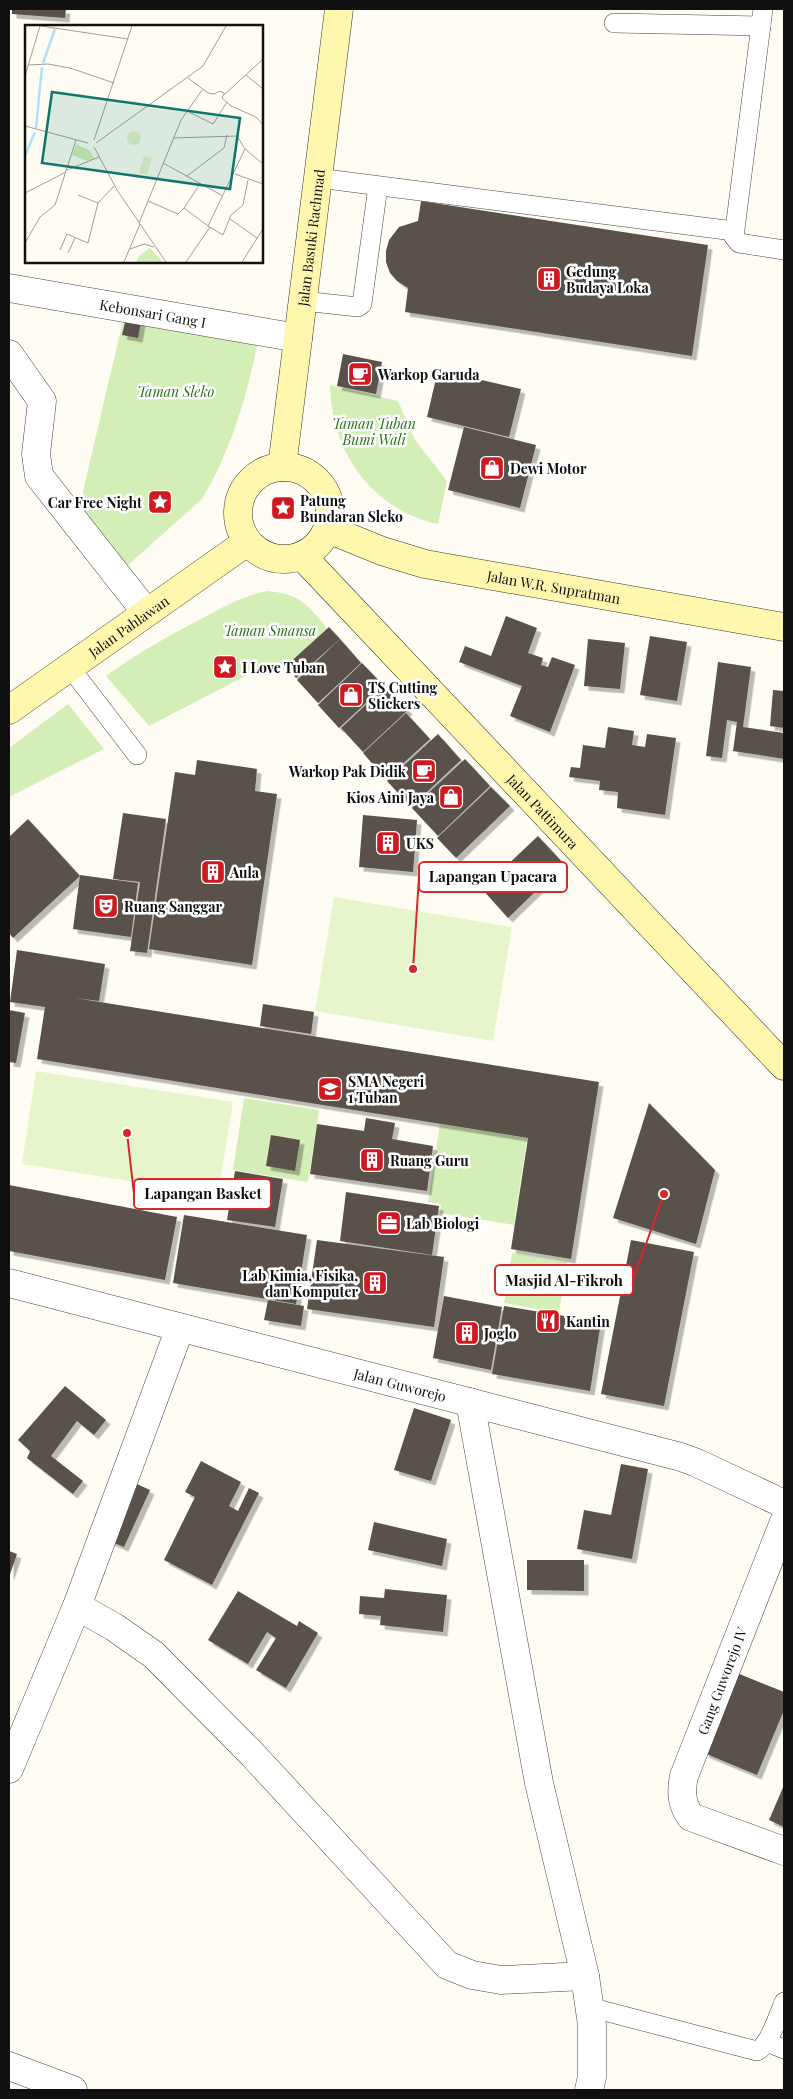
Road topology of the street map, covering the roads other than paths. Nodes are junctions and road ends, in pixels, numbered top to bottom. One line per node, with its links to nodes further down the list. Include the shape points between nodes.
1 (340, 9): 4 (street, Jalan Basuki Rachmad)
2 (762, 17): 3 (lane); 6 (lane)
3 (614, 23)
4 (318, 178): 5 (lane); 9 (street, Jalan Basuki Rachmad)
5 (378, 186): 6 (lane); 9 (lane, via 362,304 350,307)
6 (734, 231): 7 (lane, via 739,243)
7 (784, 250)
8 (9, 288): 10 (street, Kebonsari Gang I)
9 (303, 301): 10 (street, Jalan Basuki Rachmad)
10 (298, 338): 12 (street, Jalan Basuki Rachmad)
11 (9, 354): 16 (street, via 42,401 36,454 39,476)
12 (282, 467): 13 (street, via 297,468 322,485 328,499); 14 (street, via 268,469 246,487 238,515)
13 (328, 529): 15 (street, via 313,550); 17 (street, Jalan W.R. Supratman, via 382,551 426,564)
14 (247, 542): 15 (street, via 272,558 287,560); 16 (street, Jalan Pahlawan)
15 (302, 556): 21 (street, Jalan Pattimura)
16 (146, 612): 18 (street, Jalan Pahlawan)
17 (784, 627)
18 (69, 666): 19 (street, Jalan Pahlawan); 20 (lane)
19 (9, 710)
20 (137, 755)
21 (784, 1066)
22 (9, 1283): 23 (street, Jalan Guworejo)
23 (180, 1328): 24 (street, Jalan Guworejo); 27 (street)
24 (470, 1402): 25 (street, Jalan Guworejo, via 681,1457); 30 (street, via 539,1782)
25 (784, 1504)
26 (784, 1522): 29 (street, Gang Guworejo IV, via 684,1776 682,1792 692,1818)
27 (77, 1606): 28 (street); 30 (street, via 154,1655 253,1755 447,1965 472,1975 501,1980)
28 (10, 1762)
29 (784, 1851)
30 (585, 1976): 32 (street)
31 (784, 2002): 33 (lane)
32 (590, 2007): 33 (lane, via 752,2050 760,2050); 37 (street, via 592,2077)
33 (766, 2042): 34 (lane)
34 (784, 2050)
35 (9, 2066): 36 (street)
36 (73, 2090)
37 (589, 2090)

